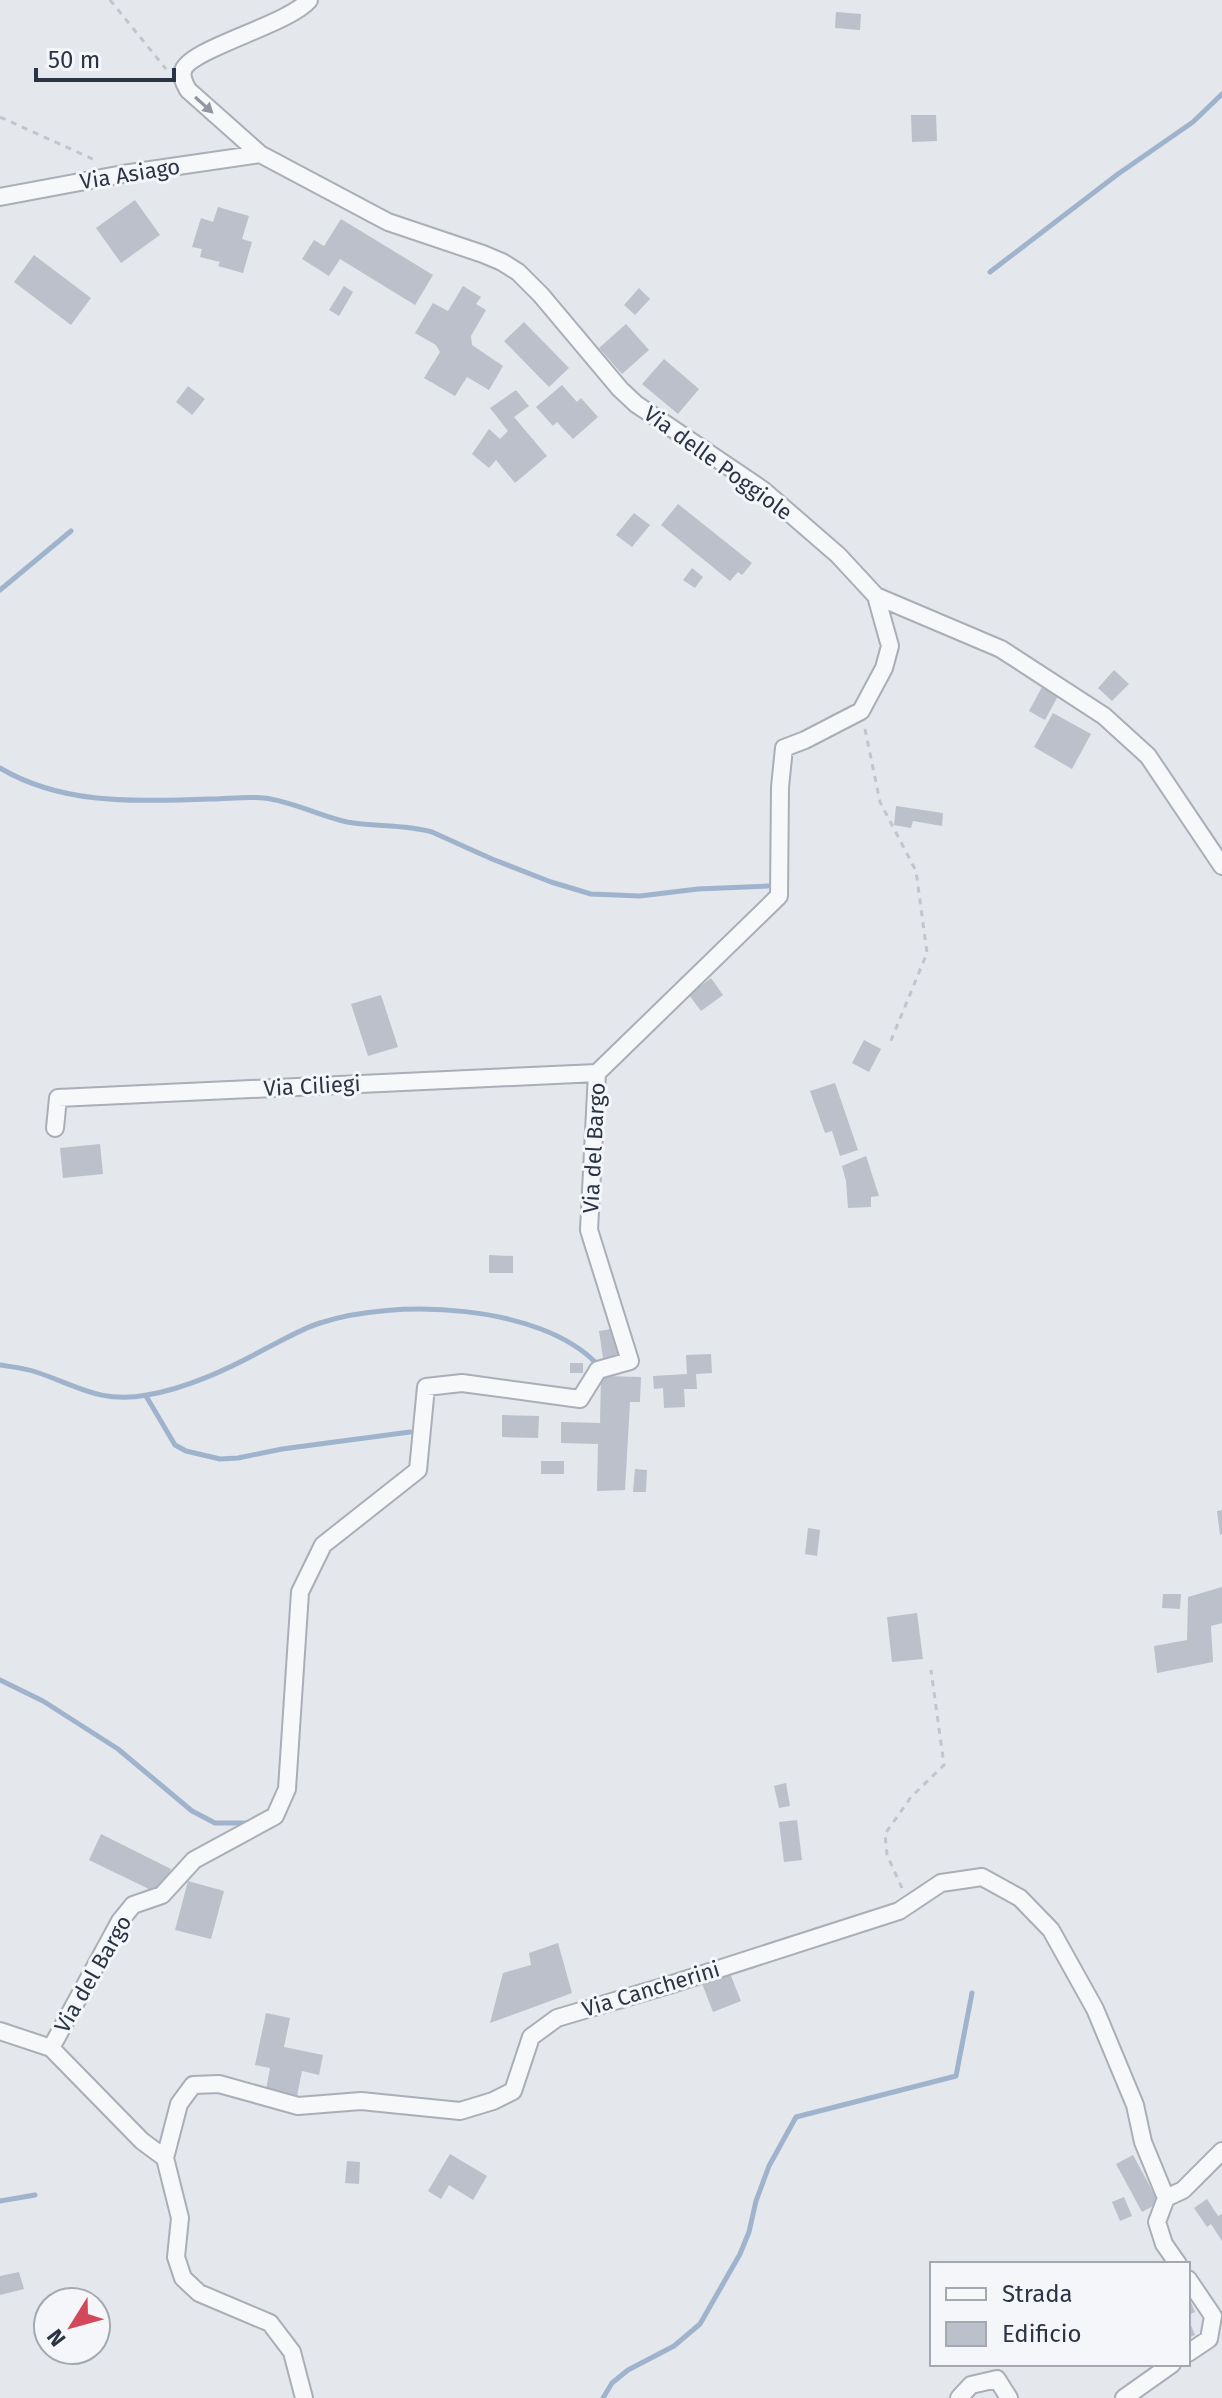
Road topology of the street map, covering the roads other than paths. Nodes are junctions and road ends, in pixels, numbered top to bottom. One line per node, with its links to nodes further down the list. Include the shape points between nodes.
1 (309, 0): 2 (street, Via delle Poggiole, one-way to 2, via 294,13 196,58 183,71 188,90)
2 (260, 154): 3 (street, Via Asiago); 4 (street, Via delle Poggiole, via 388,222 483,254 518,272 636,404 763,490)
3 (0, 197)
4 (876, 596): 5 (street, Via delle Poggiole, via 1001,649 1104,716 1148,756); 6 (street, Via del Bargo, via 890,646 861,711 784,748 779,896)
5 (1222, 866)
6 (597, 1073): 7 (street, Via Ciliegi, via 58,1098); 9 (street, Via del Bargo, via 589,1230 630,1361 598,1370 580,1399 462,1383 426,1387 418,1470 323,1545 300,1592 287,1789 275,1816 194,1860 162,1895 133,1905)
7 (55, 1128)
8 (0, 2031): 9 (street)
9 (51, 2048): 11 (street)
10 (1222, 2151): 12 (street, via 1183,2190)
11 (165, 2158): 12 (street, Via Cancherini, via 179,2104 193,2085 219,2084 298,2106 361,2101 460,2111 513,2091 531,2037 557,2018 899,1911 941,1883 982,1877 1020,1898 1051,1930 1095,2009); 17 (street, via 180,2218 176,2257 183,2278 199,2293 270,2323 292,2352)
12 (1166, 2198): 13 (street, via 1157,2222)
13 (1177, 2262)
14 (1190, 2282): 15 (street, via 1213,2316 1209,2339)
15 (1190, 2352)
16 (1169, 2366): 20 (street)
17 (304, 2398)
18 (959, 2398): 19 (street, via 971,2385 997,2379)
19 (1009, 2398)
20 (1124, 2398)

